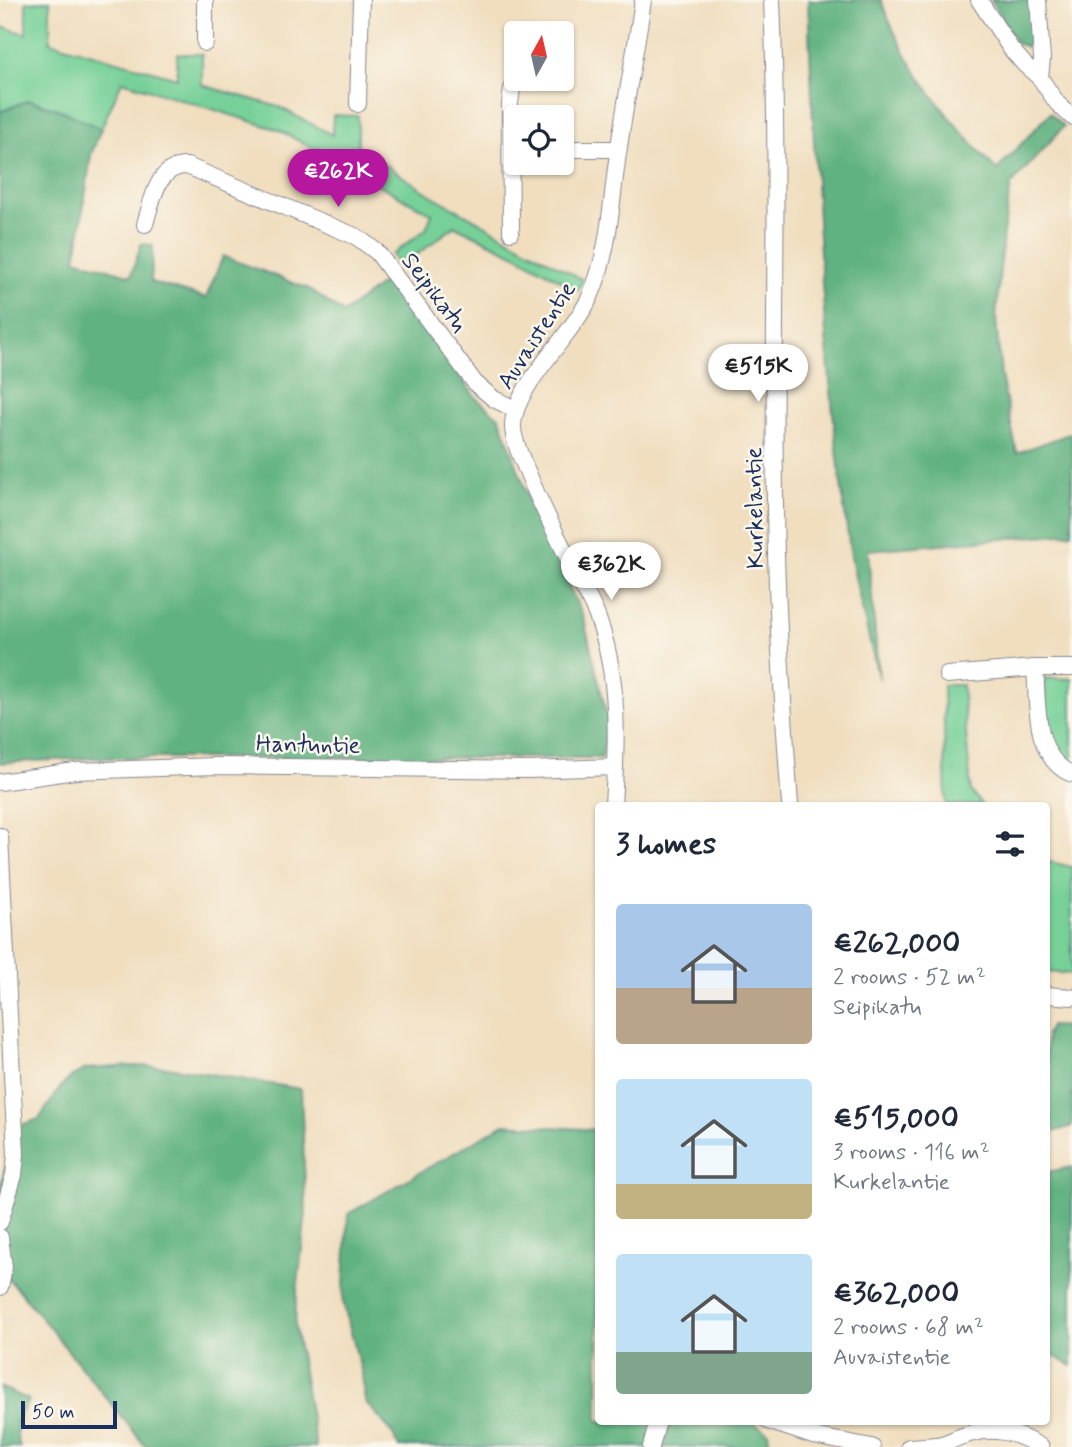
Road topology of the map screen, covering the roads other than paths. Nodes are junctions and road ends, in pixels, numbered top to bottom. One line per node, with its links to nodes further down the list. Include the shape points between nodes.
1 (205, 0): 7 (street)
2 (361, 0): 9 (street)
3 (643, 0): 12 (street, Auvaistentie)
4 (772, 0): 24 (street, Kurkelantie, via 777,213 775,504)
5 (979, 0): 8 (street, via 1012,49)
6 (1038, 0): 8 (street)
7 (205, 43)
8 (1040, 78): 10 (street)
9 (358, 104)
10 (1072, 117)
11 (574, 149): 12 (street)
12 (618, 149): 16 (street, Auvaistentie, via 608,239 593,290 575,326)
13 (512, 175): 15 (street)
14 (145, 224): 16 (street, Seipikatu, via 164,174 187,166 357,237 377,252 475,383)
15 (511, 232)
16 (515, 409): 20 (street, Auvaistentie, via 513,427 520,454 597,616 609,658)
17 (1035, 668): 18 (street); 19 (street); 21 (street, via 1044,746 1055,765)
18 (1072, 668)
19 (947, 675)
20 (615, 767): 22 (street, Hantuntie, via 216,766 75,771); 23 (street, Auvaistentie)
21 (1072, 774)
22 (0, 782)
23 (613, 802)
24 (790, 802)
25 (0, 836): 28 (street, via 16,1154)
26 (1050, 995): 27 (street)
27 (1072, 997)
28 (0, 1222)
29 (0, 1237): 30 (street, via 4,1267)
30 (0, 1287)
31 (657, 1425): 34 (street)
32 (780, 1425): 35 (street)
33 (941, 1446): 36 (street); 37 (street, via 987,1430 1017,1434)
34 (651, 1447)
35 (872, 1447)
36 (909, 1447)
37 (1041, 1447)

